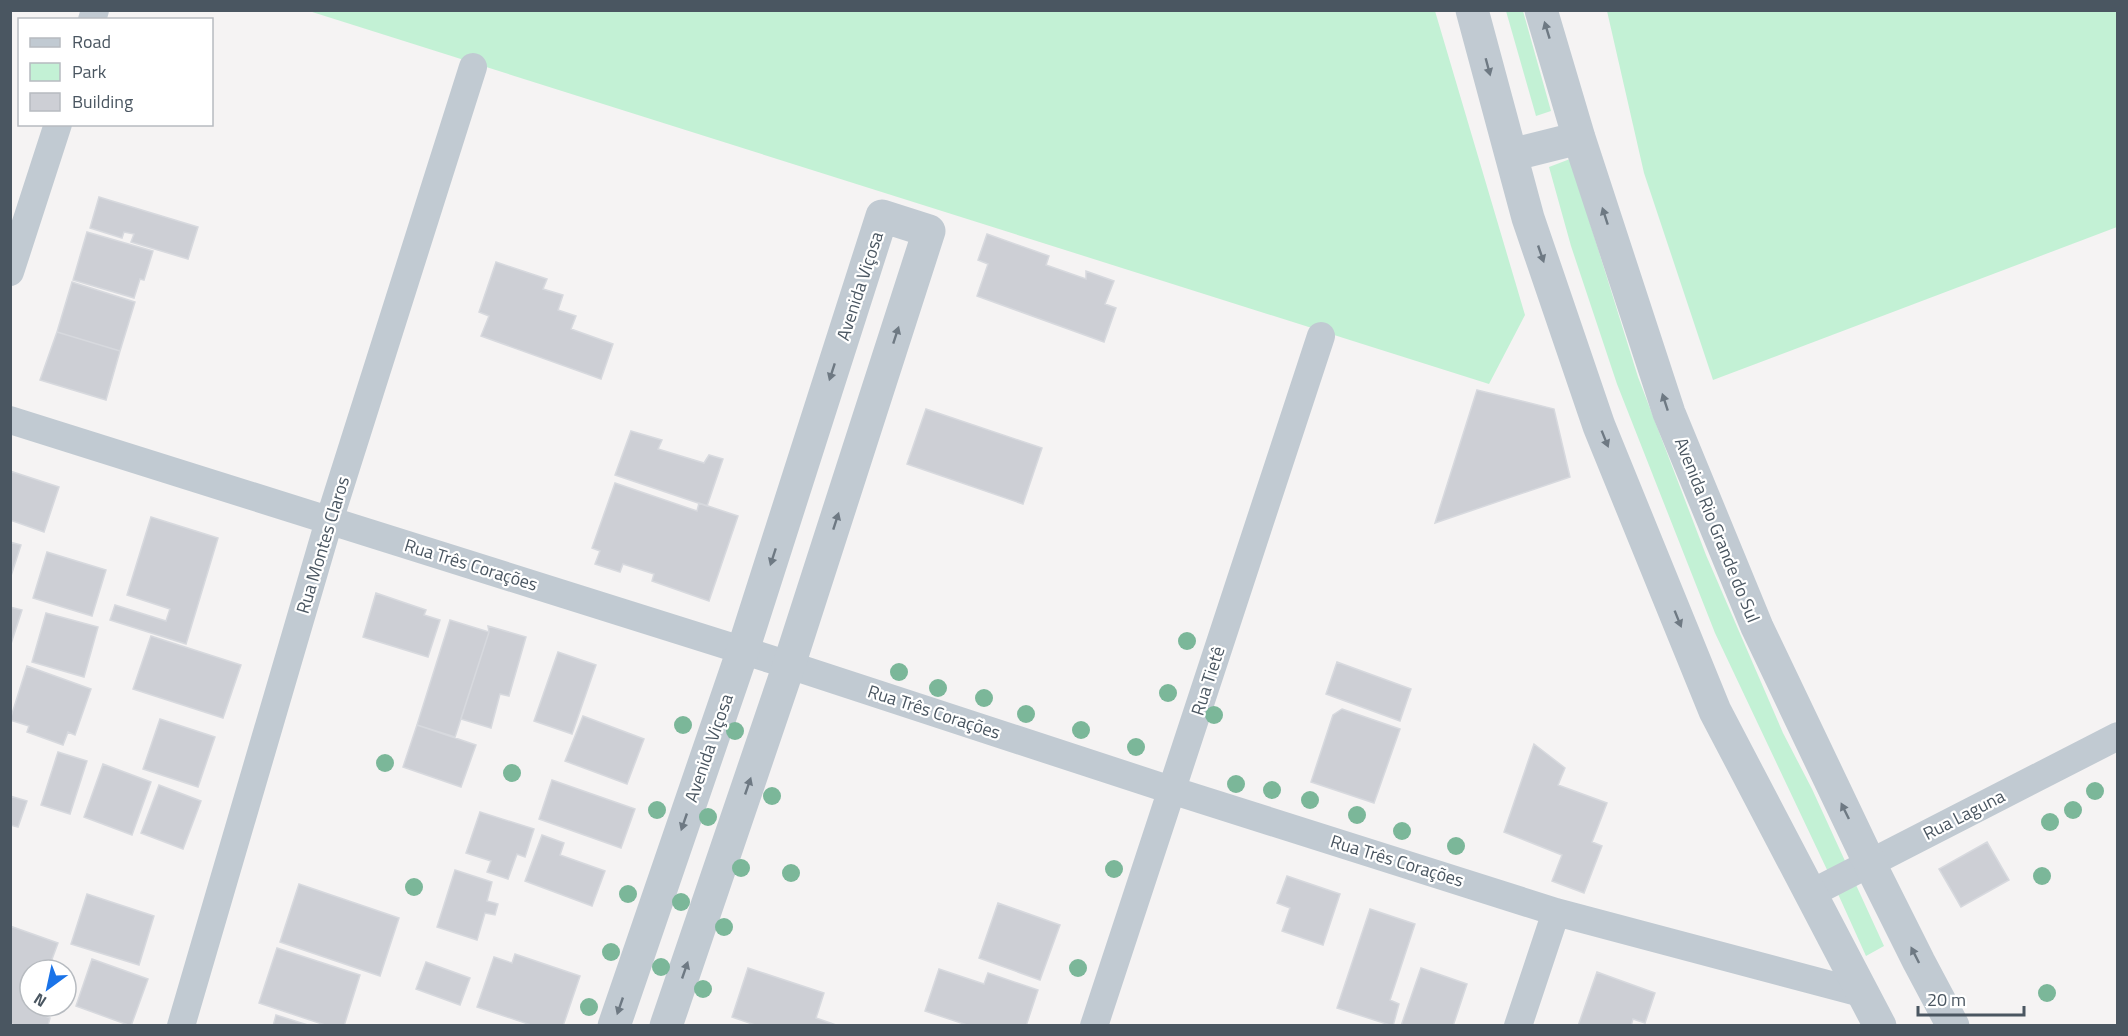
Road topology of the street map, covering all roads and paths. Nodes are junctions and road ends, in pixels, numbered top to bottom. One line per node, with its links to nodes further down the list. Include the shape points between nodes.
1 (1472, 10): 6 (street, one-way to 6)
2 (1541, 10): 5 (street, Avenida Rio Grande do Sul, one-way to 2)
3 (473, 67): 10 (street, Rua Montes Claros)
4 (57, 126): 7 (street)
5 (1579, 138): 6 (street); 15 (street, Avenida Rio Grande do Sul, one-way to 5, via 1757,627 1669,413)
6 (1511, 154): 16 (street, one-way to 16, via 1567,337 1617,470 1715,711)
7 (10, 272)
8 (1322, 336): 14 (street, Rua Tietê)
9 (10, 420): 10 (street, Rua Três Corações)
10 (329, 521): 11 (street, Rua Três Corações); 19 (street, Rua Montes Claros)
11 (743, 650): 12 (street, Rua Três Corações); 12 (street, Avenida Viçosa, one-way to 11, via 929,231 882,216); 20 (street, Avenida Viçosa, one-way to 20)
12 (789, 665): 14 (street, Rua Três Corações); 21 (street, Avenida Viçosa, one-way to 12)
13 (2118, 736): 15 (street, Rua Laguna)
14 (1172, 790): 17 (street, Rua Três Corações); 22 (street, Rua Tietê)
15 (1870, 864): 16 (street, Rua Laguna); 25 (street, Avenida Rio Grande do Sul, one-way to 15)
16 (1810, 894): 18 (street)
17 (1556, 912): 18 (street, Rua Três Corações); 23 (street)
18 (1861, 993): 24 (street)
19 (181, 1026)
20 (614, 1026)
21 (666, 1026)
22 (1094, 1026)
23 (1518, 1026)
24 (1880, 1026)
25 (1953, 1026)

